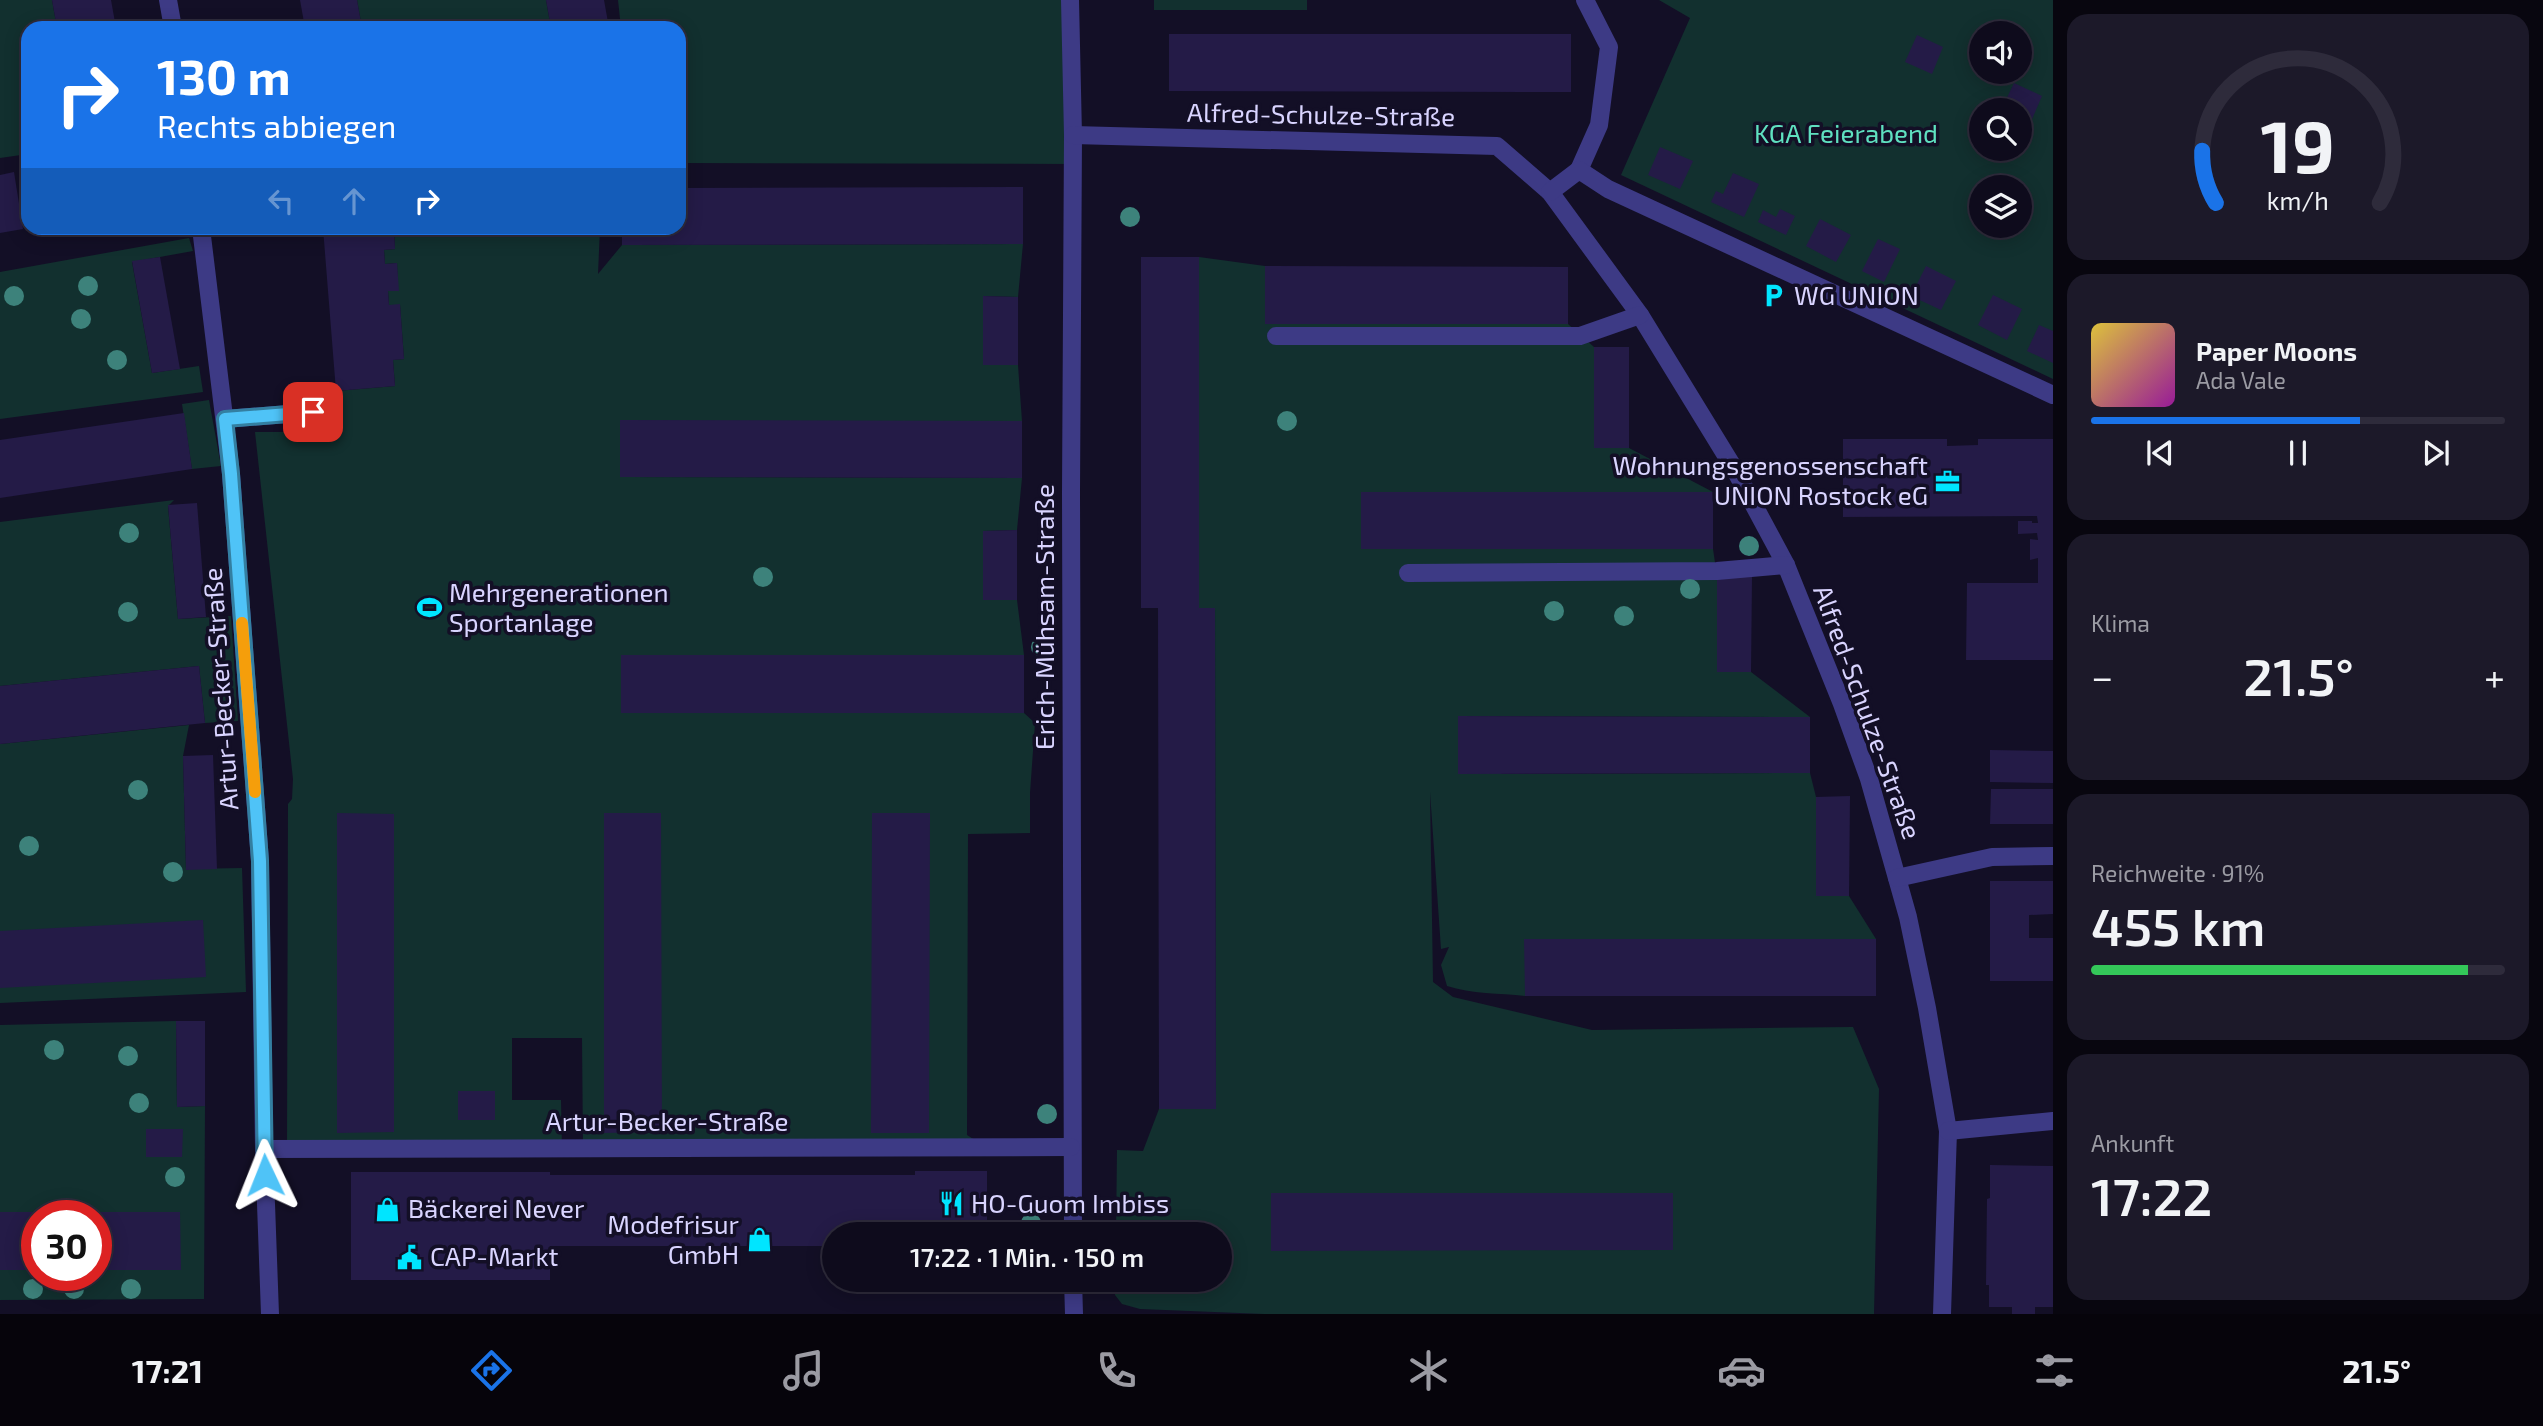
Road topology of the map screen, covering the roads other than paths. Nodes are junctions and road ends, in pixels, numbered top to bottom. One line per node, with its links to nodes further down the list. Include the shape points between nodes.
1 (168, 0): 4 (street)
2 (1070, 0): 5 (street, Erich-Mühsam-Straße)
3 (1585, 0): 6 (street, via 1609,47 1599,125)
4 (172, 21)
5 (1073, 135): 7 (street, Alfred-Schulze-Straße, via 1497,146); 20 (street, Erich-Mühsam-Straße)
6 (1579, 170): 7 (street); 11 (street, via 1608,189)
7 (1550, 192): 9 (street, Alfred-Schulze-Straße)
8 (202, 235): 13 (street, Artur-Becker-Straße)
9 (1640, 315): 10 (street, via 1580,336); 14 (street, Alfred-Schulze-Straße, via 1735,470)
10 (1276, 336)
11 (2053, 395)
12 (313, 412): 13 (street)
13 (225, 419): 21 (street, Artur-Becker-Straße, via 260,861)
14 (1786, 565): 15 (street, via 1717,571); 17 (street, Alfred-Schulze-Straße, via 1869,779)
15 (1408, 573)
16 (2053, 856): 17 (street, via 1992,857)
17 (1897, 878): 19 (street, Alfred-Schulze-Straße, via 1927,1008)
18 (2053, 1122): 19 (street)
19 (1948, 1131): 26 (street, Alfred-Schulze-Straße)
20 (1071, 1147): 21 (street, Artur-Becker-Straße); 22 (street, Erich-Mühsam-Straße)
21 (264, 1149): 24 (street, Artur-Becker-Straße)
22 (1073, 1222)
23 (1073, 1292): 25 (street)
24 (270, 1314)
25 (1074, 1314)
26 (1942, 1314)

